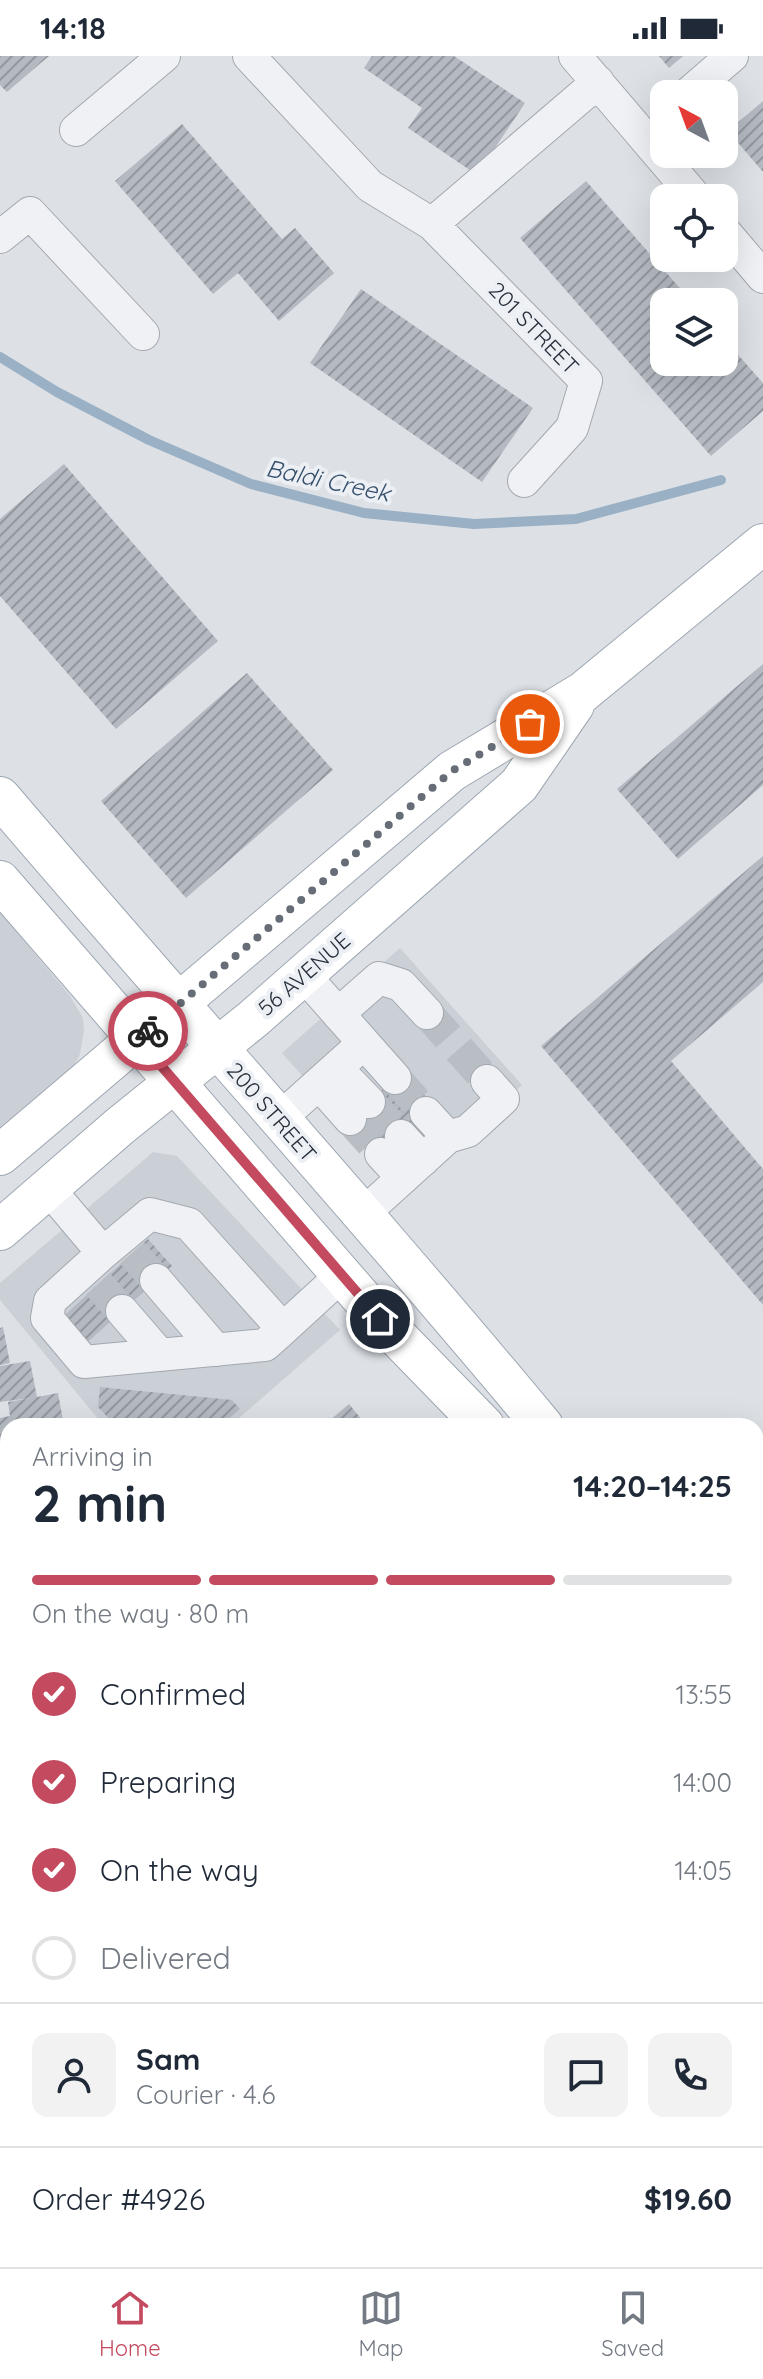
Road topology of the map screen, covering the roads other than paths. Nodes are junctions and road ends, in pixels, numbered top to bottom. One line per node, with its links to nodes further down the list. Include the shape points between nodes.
1 (164, 56): 8 (street)
2 (249, 56): 9 (street, 201 STREET, via 370,186)
3 (575, 56): 6 (street)
4 (732, 56): 5 (street)
5 (704, 80)
6 (598, 82): 7 (street); 9 (street)
7 (650, 122)
8 (76, 130)
9 (432, 224): 14 (street, 201 STREET, via 586,381 572,428)
10 (0, 237): 13 (street, via 30,213)
11 (738, 248): 12 (street)
12 (763, 277)
13 (143, 334)
14 (524, 481)
15 (763, 544): 16 (main road, 56 AVENUE)
16 (583, 692): 19 (main road, 56 AVENUE, via 519,785); 20 (main road, 56 AVENUE, via 452,771)
17 (0, 797): 20 (main road, 200 STREET)
18 (0, 881): 23 (main road)
19 (303, 974): 22 (street); 25 (main road, 56 AVENUE)
20 (178, 1005): 23 (main road, 56 AVENUE); 25 (main road, 200 STREET)
21 (427, 1013): 22 (street, via 401,985 379,978)
22 (338, 1014): 24 (street)
23 (138, 1039): 29 (main road); 35 (main road, 56 AVENUE)
24 (364, 1043): 26 (street); 27 (street)
25 (216, 1049): 29 (main road, 56 AVENUE); 32 (main road, 200 STREET)
26 (328, 1076): 30 (street); 32 (street)
27 (395, 1078)
28 (487, 1081): 33 (street, via 503,1099 468,1131)
29 (174, 1083): 37 (main road, 56 AVENUE); 41 (main road)
30 (359, 1110)
31 (426, 1113): 33 (street)
32 (278, 1120): 38 (main road, 200 STREET)
33 (448, 1137): 36 (street)
34 (391, 1145): 36 (street)
35 (0, 1155)
36 (413, 1169): 38 (street)
37 (48, 1188): 39 (main road, 56 AVENUE); 40 (street)
38 (363, 1214): 48 (main road, 200 STREET)
39 (0, 1230)
40 (107, 1260): 44 (street, via 150,1214 189,1224); 46 (street, via 50,1301 47,1318 84,1362)
41 (342, 1275): 44 (street); 47 (main road)
42 (156, 1280): 45 (street)
43 (122, 1311): 46 (street)
44 (283, 1329): 45 (street, via 265,1345)
45 (216, 1350): 46 (street)
46 (160, 1355)
47 (476, 1418)
48 (536, 1418)

